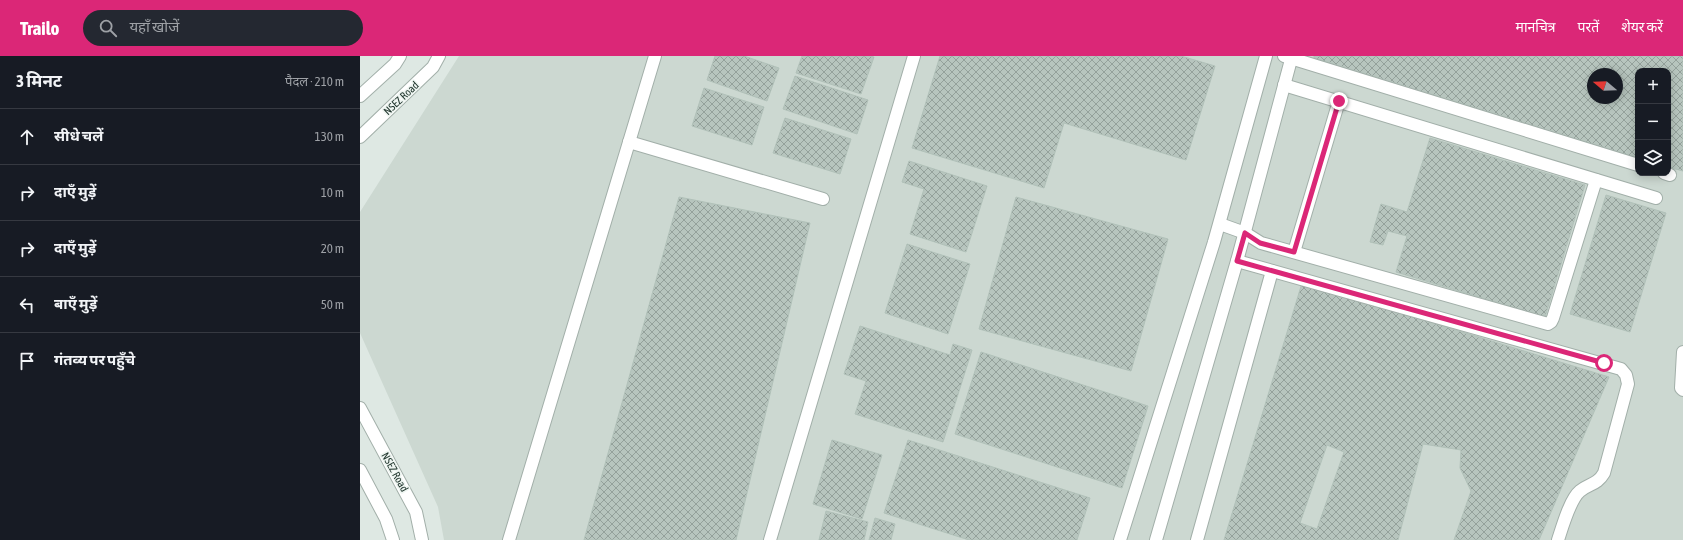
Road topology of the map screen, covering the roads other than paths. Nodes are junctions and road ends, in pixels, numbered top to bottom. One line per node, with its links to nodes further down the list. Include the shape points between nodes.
1 (400, 56): 8 (street, via 395,64)
2 (439, 56): 10 (street, NSEZ Road, via 429,72)
3 (655, 56): 11 (street)
4 (914, 56): 28 (street)
5 (1266, 56): 16 (street)
6 (1289, 57): 7 (street); 12 (street)
7 (1284, 85): 9 (street); 17 (street)
8 (360, 96)
9 (1339, 101): 13 (street); 18 (street)
10 (360, 137)
11 (629, 142): 15 (street); 27 (street)
12 (1635, 164)
13 (1596, 180): 14 (street); 18 (street, via 1553,318 1548,324)
14 (1656, 198)
15 (823, 199)
16 (1220, 224): 17 (street); 29 (street)
17 (1245, 233): 18 (street, via 1260,243); 19 (street)
18 (1294, 252)
19 (1237, 261): 20 (street); 30 (street)
20 (1272, 270): 31 (street); 32 (street, via 1621,369 1628,384 1604,473 1600,480 1579,492 1573,500)
21 (1683, 352): 22 (street)
22 (1683, 390)
23 (360, 408): 26 (street, NSEZ Road, via 416,512)
24 (360, 470): 25 (street, via 386,519)
25 (393, 540)
26 (422, 540)
27 (509, 540)
28 (770, 540)
29 (1120, 540)
30 (1156, 540)
31 (1197, 540)
32 (1558, 540)

